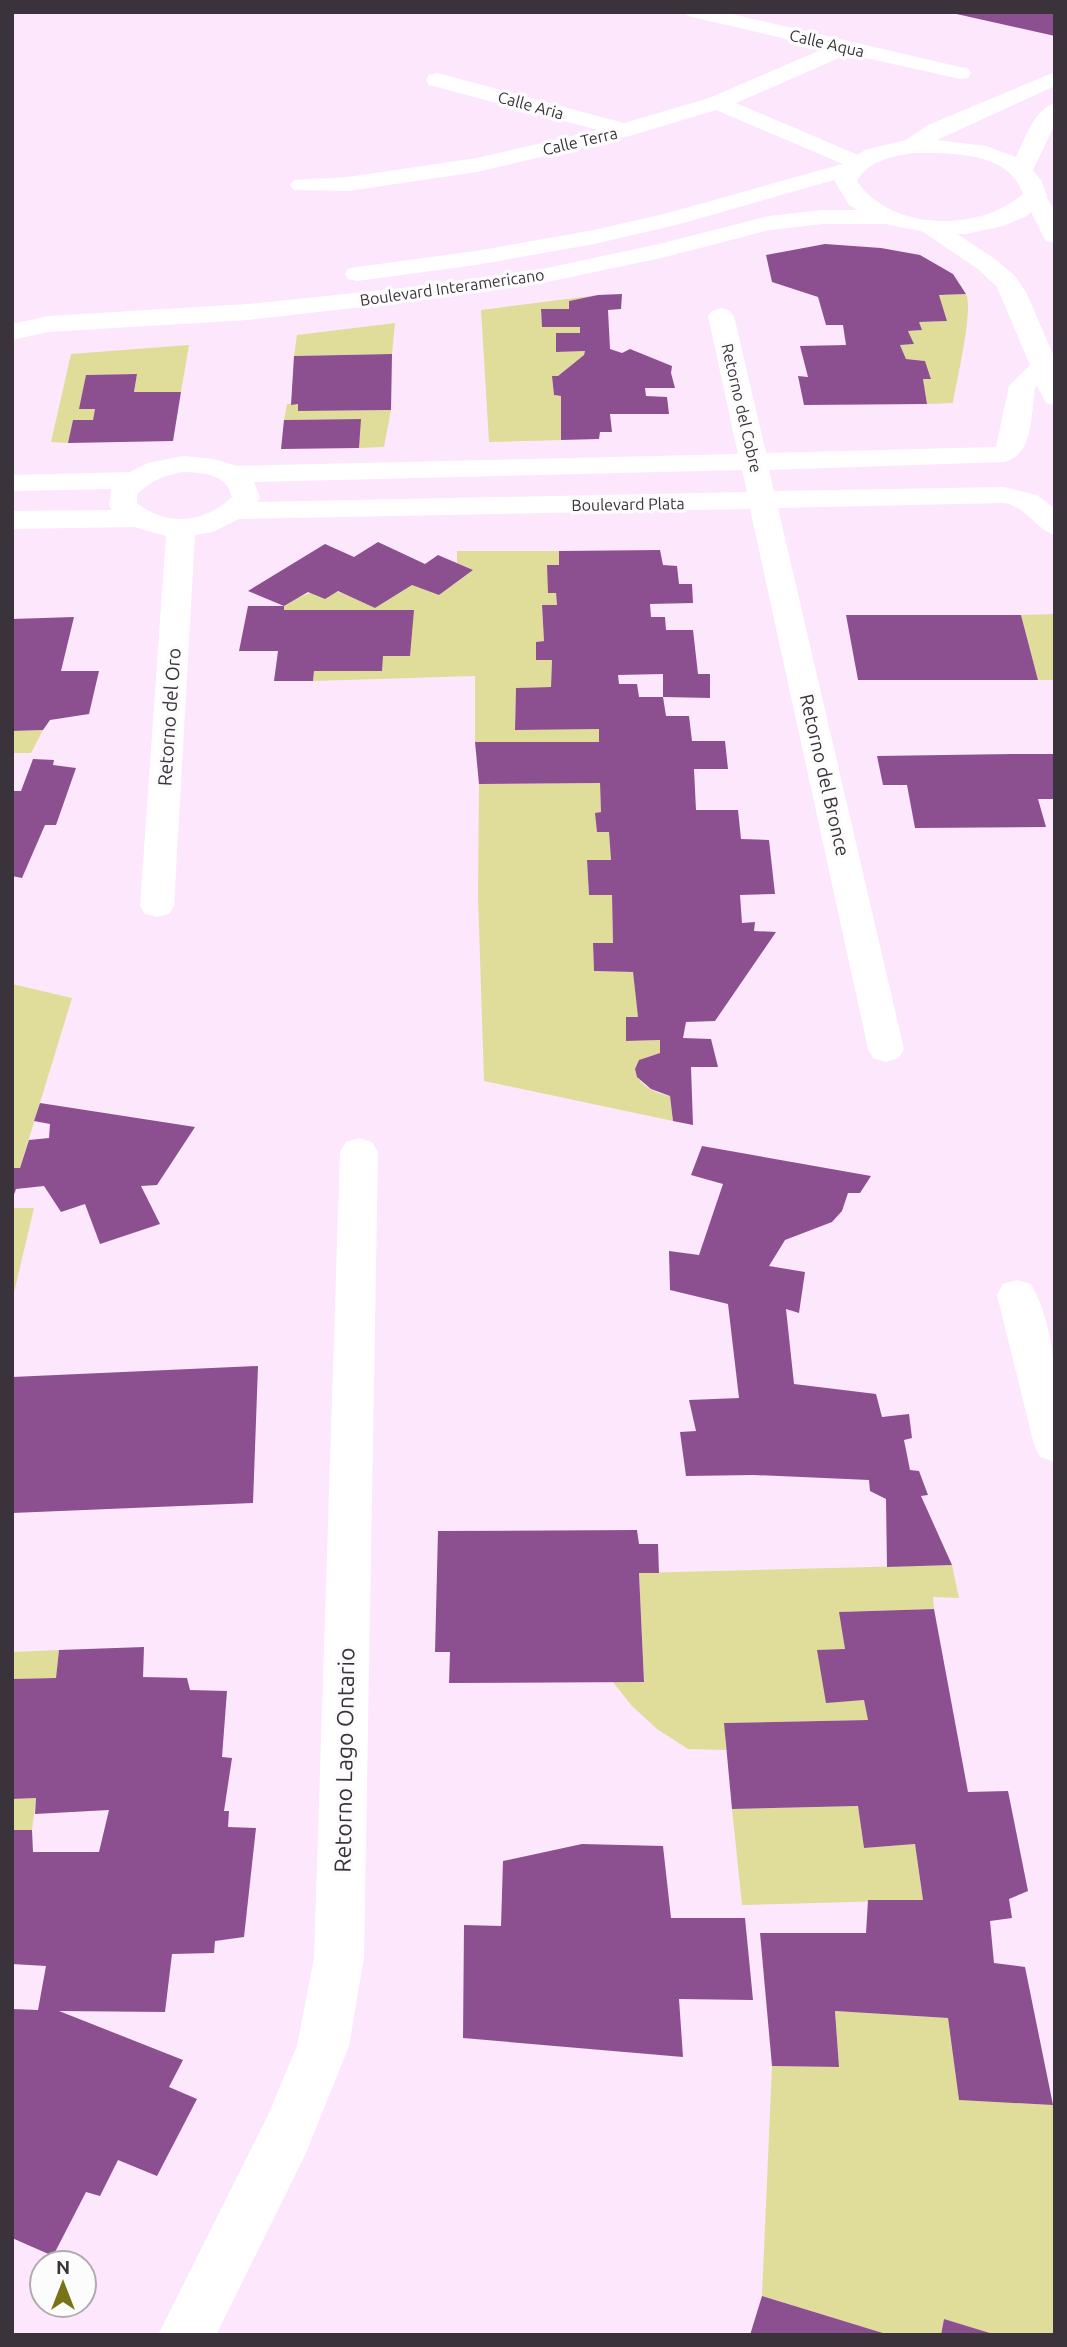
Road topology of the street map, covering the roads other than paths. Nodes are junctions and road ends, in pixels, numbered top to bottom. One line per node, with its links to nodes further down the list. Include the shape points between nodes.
1 (695, 12): 2 (street, Calle Aqua)
2 (845, 47): 3 (street, Calle Aqua); 6 (street, Calle Terra)
3 (960, 73)
4 (1055, 78): 12 (street, via 936,130)
5 (437, 80): 10 (street, Calle Aria)
6 (750, 90): 7 (street); 8 (street, Calle Terra)
7 (775, 101)
8 (717, 103): 10 (street, Calle Terra); 14 (street)
9 (1055, 110): 15 (street, via 1043,124)
10 (625, 130): 16 (street, Calle Terra, via 477,165 348,184)
11 (862, 139): 13 (street)
12 (913, 146): 13 (street, Boulevard Interamericano); 15 (street, via 974,150)
13 (886, 150): 14 (street, Boulevard Interamericano)
14 (854, 166): 18 (street, via 845,181 850,195); 21 (street, Boulevard Interamericano, via 671,219 556,245)
15 (1022, 169): 17 (street, via 1033,183)
16 (302, 185)
17 (1035, 196): 19 (street, via 1027,208 988,224); 20 (street)
18 (887, 217): 19 (street); 24 (street, Boulevard Interamericano, via 769,223 560,272 432,292 248,312)
19 (931, 227): 26 (street, via 1006,279)
20 (1055, 236)
21 (337, 277)
22 (21, 302): 24 (street)
23 (721, 316): 30 (street, Retorno del Cobre)
24 (48, 324): 27 (street, Boulevard Interamericano)
25 (1055, 329): 26 (street)
26 (1027, 330): 28 (street)
27 (12, 332)
28 (1049, 367): 29 (street); 30 (street, via 1022,386 1011,449 1004,454)
29 (1055, 397)
30 (754, 461): 31 (street); 34 (street, Retorno del Cobre)
31 (234, 474): 32 (street, via 202,464 183,464 147,472); 35 (street, via 245,485 246,498)
32 (134, 480): 33 (street); 36 (street, via 123,492 122,506)
33 (12, 483)
34 (764, 501): 35 (street, Boulevard Plata); 38 (street, Boulevard Plata, via 1020,496); 41 (street, Retorno del Bronce)
35 (236, 511): 39 (street, via 202,526)
36 (134, 518): 37 (street); 39 (street)
37 (12, 520)
38 (1055, 526)
39 (181, 528): 40 (street, Retorno del Oro)
40 (157, 906)
41 (886, 1049)
42 (359, 1152): 45 (street, Retorno Lago Ontario, via 339,1958 323,2046 288,2134)
43 (1017, 1295): 44 (street)
44 (1055, 1445)
45 (186, 2335)

